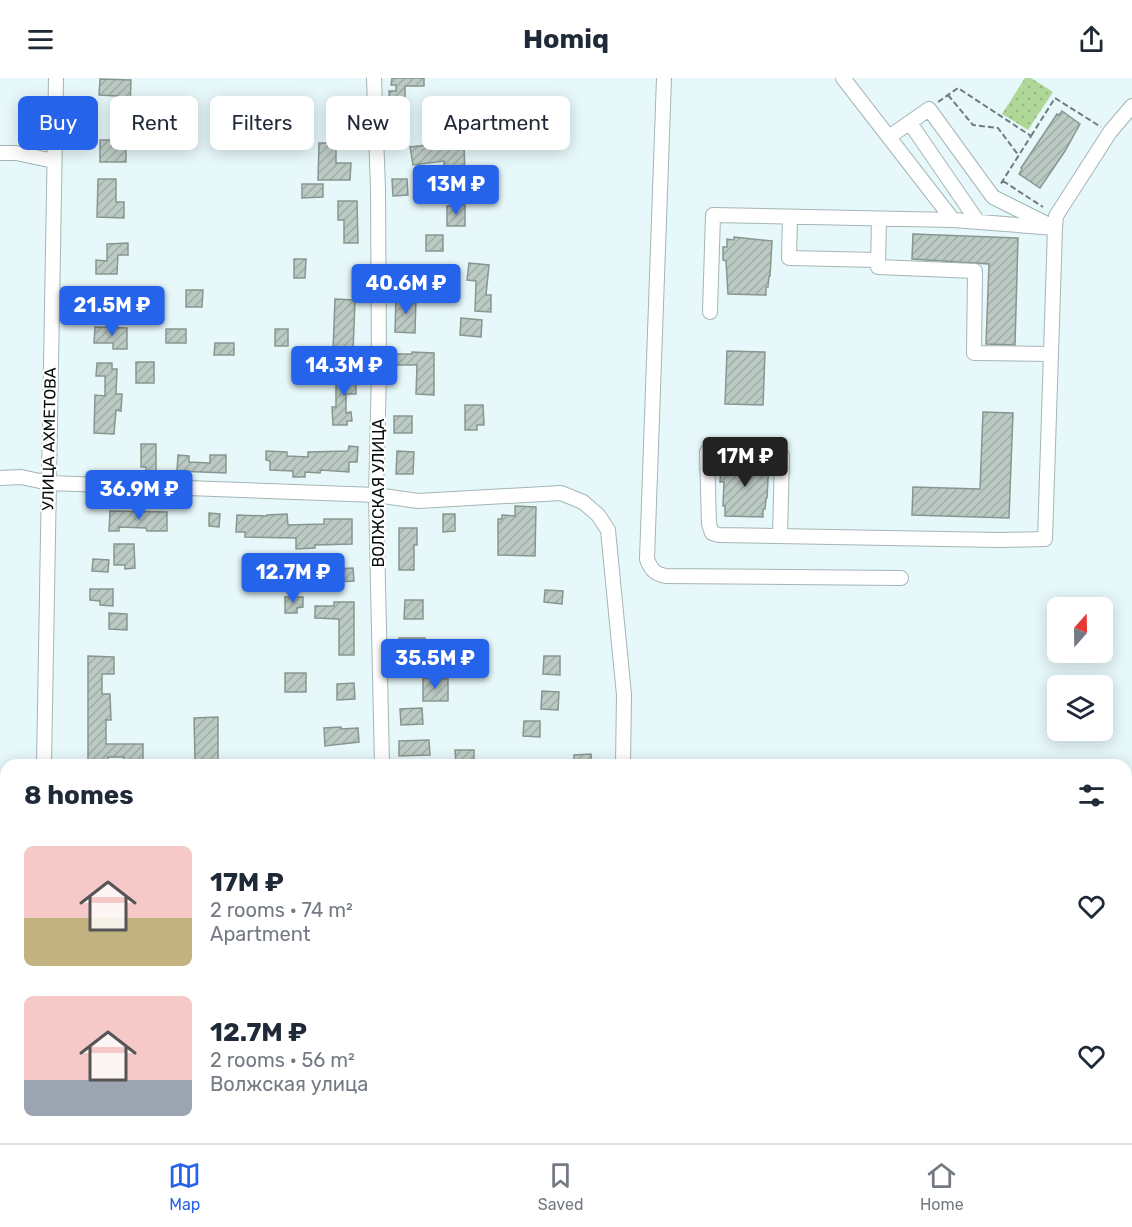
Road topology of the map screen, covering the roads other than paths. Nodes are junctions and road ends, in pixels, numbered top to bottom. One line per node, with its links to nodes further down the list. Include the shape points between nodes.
1 (56, 78): 9 (street, УЛИЦА АХМЕТОВА)
2 (374, 78): 22 (street, ВОЛЖСКАЯ УЛИЦА, via 379,361)
3 (664, 78): 24 (street, via 647,560 650,568 666,576)
4 (843, 78): 7 (street)
5 (1132, 106): 14 (street, via 1110,132)
6 (910, 123): 7 (street); 13 (street); 14 (street, via 929,109 993,197)
7 (889, 137): 12 (street)
8 (0, 153): 9 (street)
9 (54, 161): 21 (street, УЛИЦА АХМЕТОВА)
10 (790, 217): 11 (street); 15 (street, via 789,258); 16 (street, via 713,215)
11 (879, 219): 12 (street); 17 (street, via 878,267 975,271 974,353)
12 (953, 220): 13 (street)
13 (978, 222): 14 (street)
14 (1055, 222): 17 (street)
15 (878, 260)
16 (710, 312)
17 (1050, 354): 23 (street, via 1045,539)
18 (707, 452): 23 (street, via 708,524 712,533)
19 (782, 456): 23 (street)
20 (0, 478): 21 (street, via 21,477)
21 (49, 483): 22 (street); 25 (street, УЛИЦА АХМЕТОВА)
22 (376, 495): 26 (street, ВОЛЖСКАЯ УЛИЦА); 27 (street, via 418,501 561,493 584,502 598,515 608,530 624,695)
23 (780, 536)
24 (901, 578)
25 (44, 759)
26 (382, 759)
27 (623, 759)

